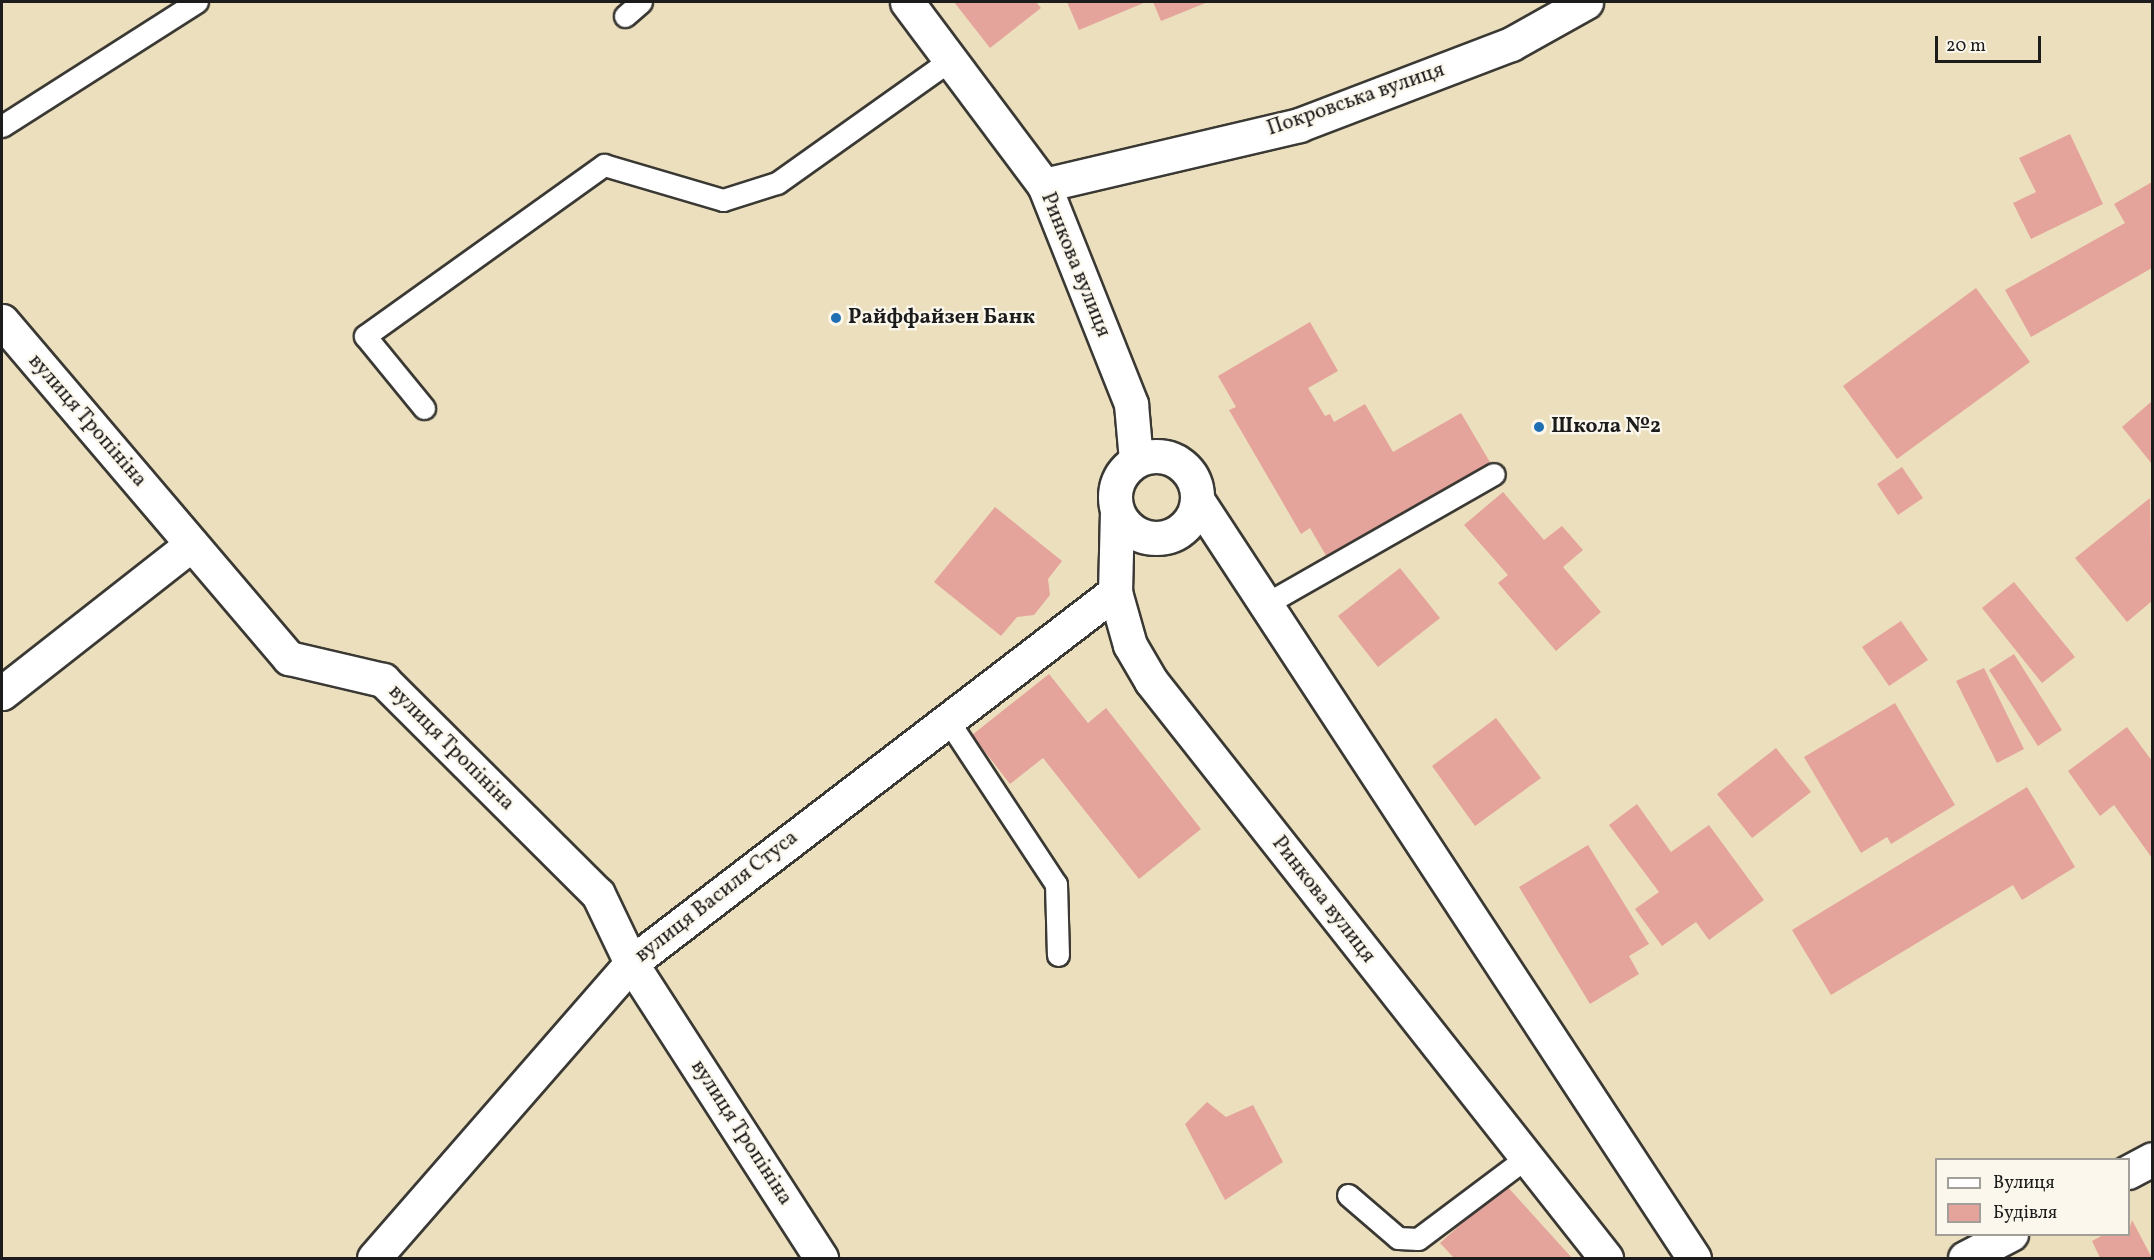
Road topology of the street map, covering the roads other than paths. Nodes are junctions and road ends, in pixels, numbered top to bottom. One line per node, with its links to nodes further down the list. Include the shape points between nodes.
1 (197, 2): 7 (lane)
2 (641, 2): 5 (lane)
3 (907, 2): 6 (street, Ринкова вулиця)
4 (1586, 2): 8 (street, Покровська вулиця, via 1511,44 1299,125)
5 (625, 16)
6 (951, 60): 8 (street, Ринкова вулиця); 10 (lane, via 777,183 723,200 604,165 365,336)
7 (2, 126)
8 (1044, 185): 11 (street, Ринкова вулиця, via 1131,404)
9 (2, 321): 15 (street, вулиця Тропініна)
10 (424, 408)
11 (1136, 460): 13 (street, via 1173,458 1192,475); 14 (street, Ринкова вулиця, via 1116,488)
12 (1494, 474): 17 (lane)
13 (1198, 501): 14 (street, via 1186,526 1161,538 1135,532); 17 (street)
14 (1117, 511): 16 (street, Ринкова вулиця)
15 (192, 544): 18 (street); 21 (street, вулиця Тропініна, via 289,658 382,680 598,894)
16 (1115, 592): 19 (street, вулиця Василя Стуса); 22 (street, Ринкова вулиця, via 1130,645 1151,681)
17 (1266, 604): 30 (street)
18 (2, 693)
19 (946, 719): 20 (lane, via 1056,884); 21 (street, вулиця Василя Стуса)
20 (1058, 955)
21 (631, 963): 27 (street, вулиця Василя Стуса); 28 (street, вулиця Тропініна)
22 (1526, 1158): 25 (lane, via 1418,1239 1398,1238); 29 (street, Ринкова вулиця)
23 (2152, 1159): 24 (street)
24 (2130, 1171)
25 (1348, 1195)
26 (2007, 1236): 31 (street)
27 (374, 1258)
28 (821, 1258)
29 (1606, 1258)
30 (1694, 1258)
31 (1965, 1258)

